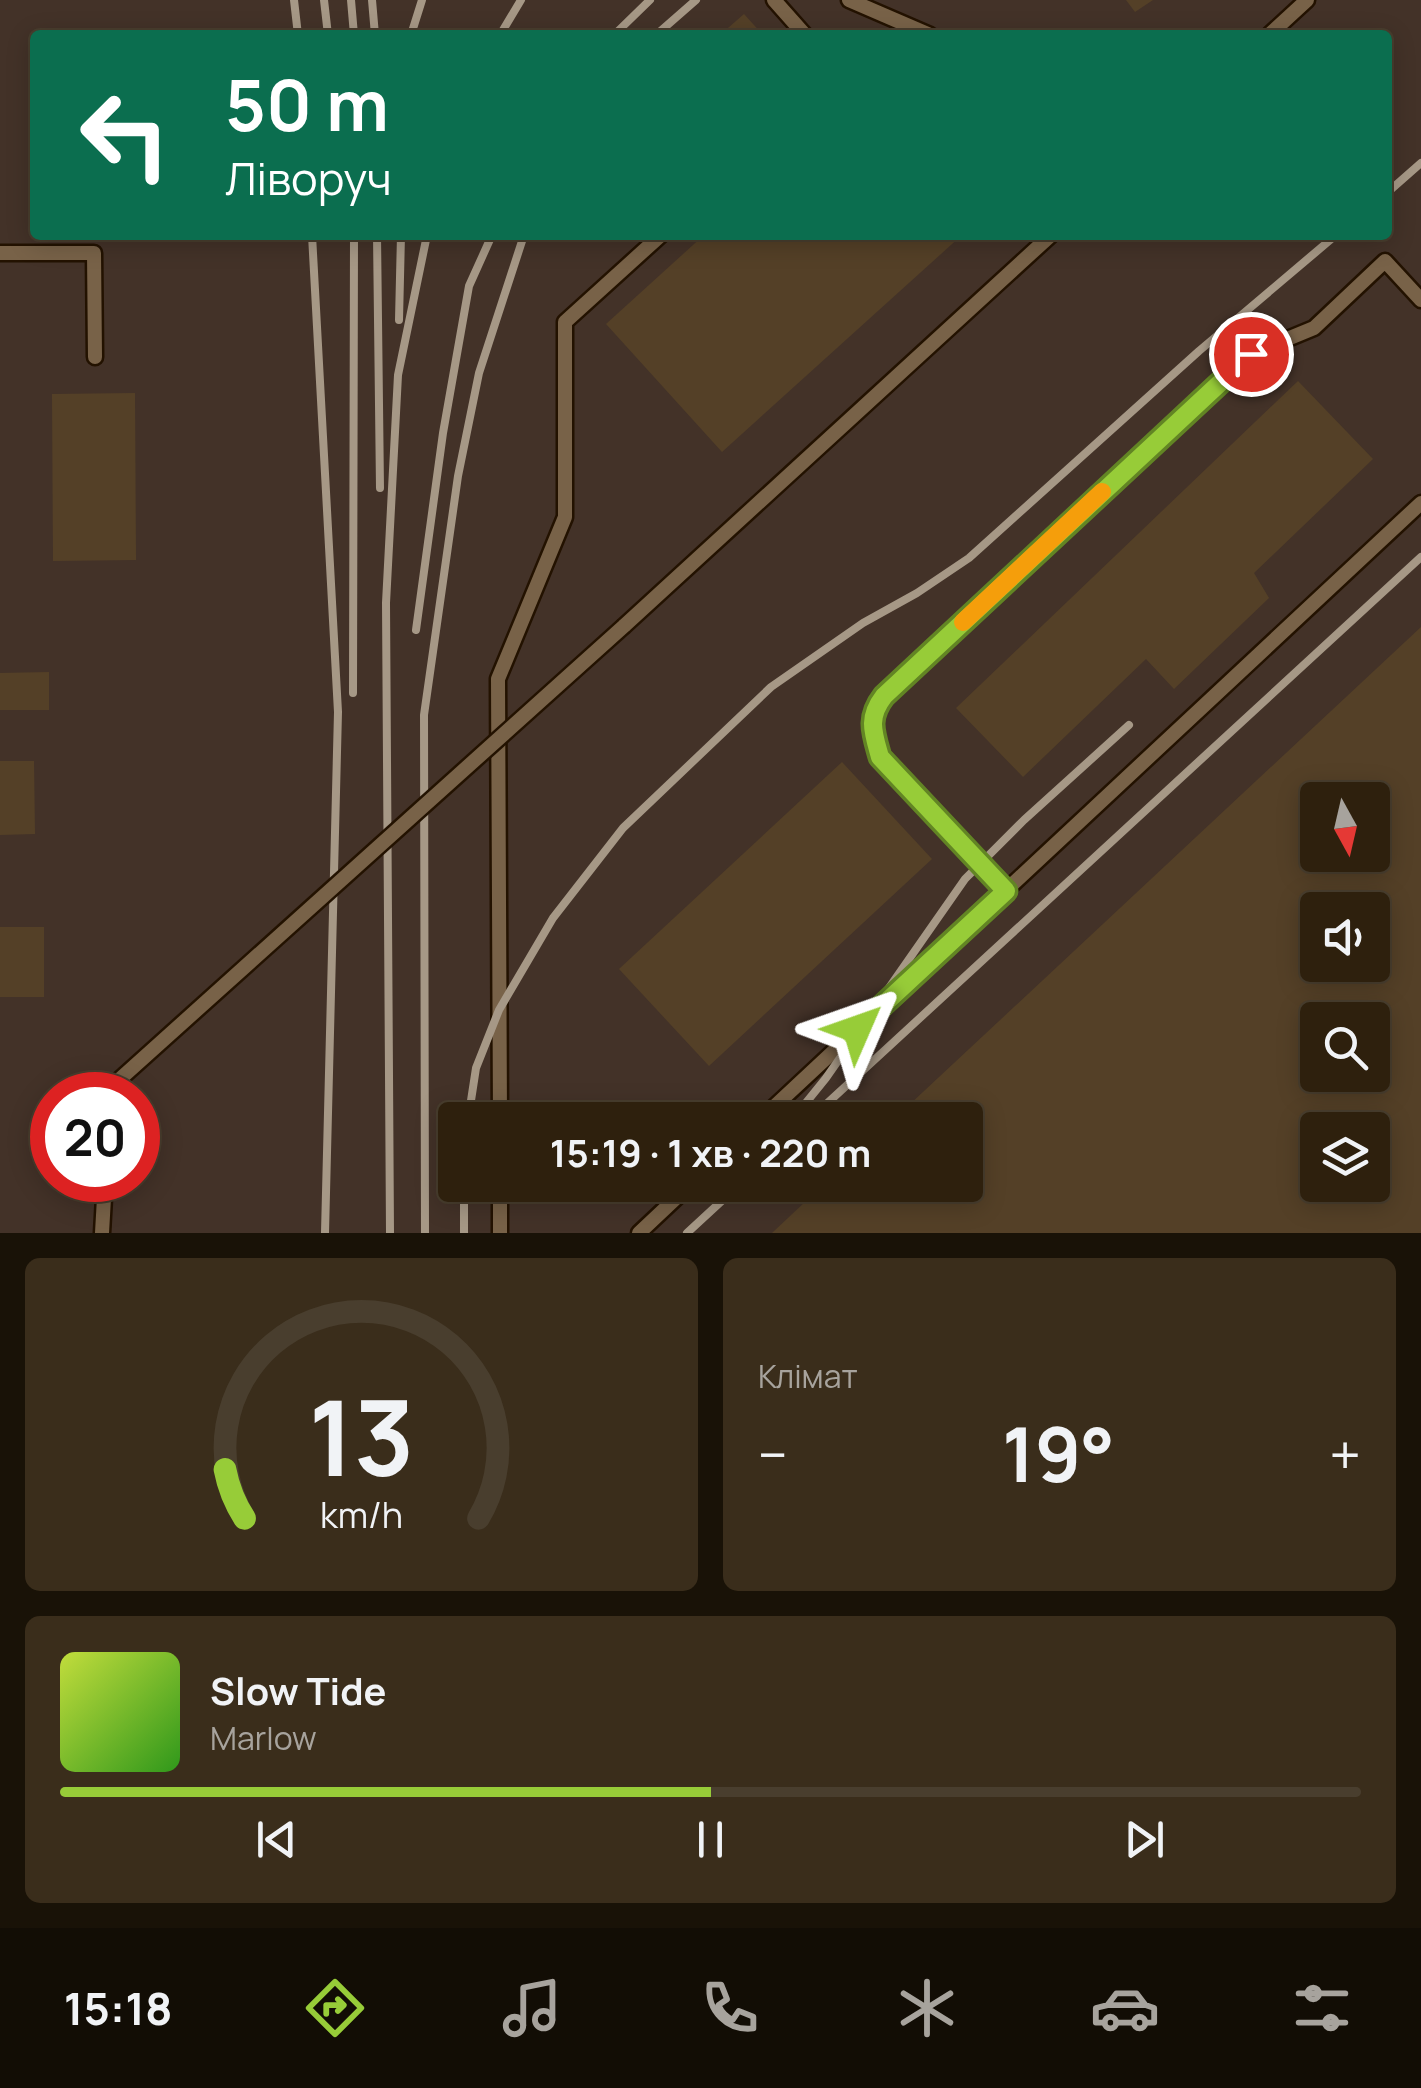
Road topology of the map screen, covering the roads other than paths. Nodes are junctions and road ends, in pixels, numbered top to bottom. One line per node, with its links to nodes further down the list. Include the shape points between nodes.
1 (774, 0): 4 (lane)
2 (849, 0): 5 (lane)
3 (1307, 0): 6 (lane)
4 (801, 30)
5 (918, 30)
6 (1274, 30)
7 (655, 240): 15 (lane, via 564,322 565,517 498,678)
8 (1045, 240): 14 (lane, bridge)
9 (0, 254): 11 (lane, via 94,253)
10 (1421, 300): 13 (lane, via 1385,262 1314,328 1251,354 873,710 880,757)
11 (94, 357)
12 (1421, 503): 13 (lane)
13 (1006, 891): 16 (lane)
14 (132, 1072)
15 (500, 1102)
16 (779, 1102)
17 (104, 1202): 20 (lane)
18 (500, 1202): 21 (lane)
19 (672, 1202): 22 (lane)
20 (102, 1233)
21 (500, 1233)
22 (639, 1233)

